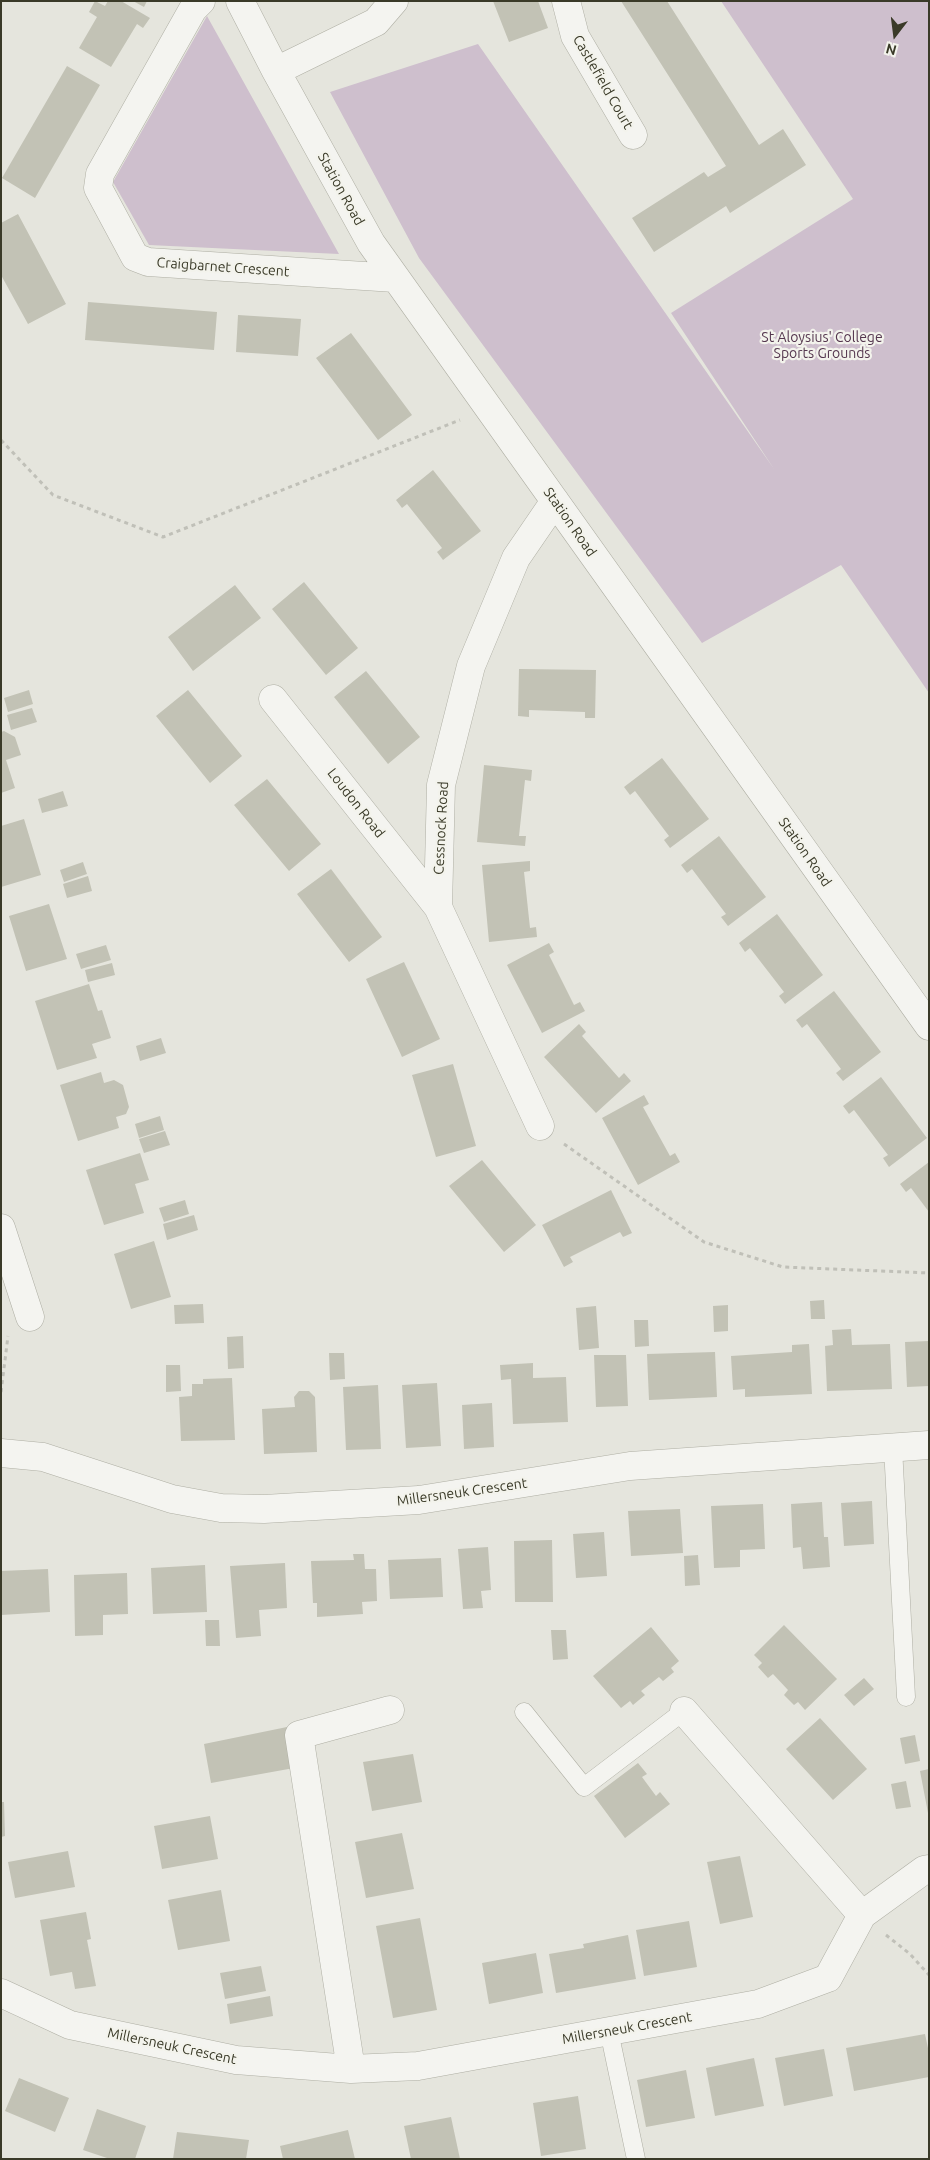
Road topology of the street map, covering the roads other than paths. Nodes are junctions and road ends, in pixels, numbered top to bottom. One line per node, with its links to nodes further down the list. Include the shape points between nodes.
1 (201, 1): 7 (street, Craigbarnet Crescent, via 100,174 98,188 134,257 148,262)
2 (240, 1): 5 (street, Station Road)
3 (394, 1): 5 (street, via 376,22)
4 (566, 1): 6 (street, Castlefield Court, via 575,36)
5 (276, 71): 7 (street, Station Road, via 371,243)
6 (633, 134)
7 (395, 278): 8 (street, Station Road)
8 (555, 501): 10 (street, Cessnock Road, via 516,558 471,666 441,785); 11 (street, Station Road)
9 (273, 699): 10 (street, Loudon Road)
10 (438, 907): 12 (street, Cessnock Road)
11 (929, 1026)
12 (540, 1126)
13 (1, 1228): 14 (street)
14 (30, 1317)
15 (929, 1445): 16 (street, Millersneuk Crescent)
16 (893, 1447): 17 (street, Millersneuk Crescent, via 630,1466 419,1500 264,1509 221,1508 172,1499 42,1457); 18 (lane)
17 (1, 1453)
18 (906, 1697)
19 (390, 1710): 26 (street, via 299,1735)
20 (684, 1710): 21 (lane, via 584,1787); 23 (street)
21 (524, 1712)
22 (929, 1869): 23 (street, Millersneuk Crescent)
23 (862, 1915): 25 (street, Millersneuk Crescent, via 828,1978 758,2004)
24 (1, 1993): 26 (street, Millersneuk Crescent, via 70,2024 236,2060)
25 (609, 2031): 26 (street, Millersneuk Crescent, via 418,2066); 27 (lane)
26 (351, 2070)
27 (636, 2159)

